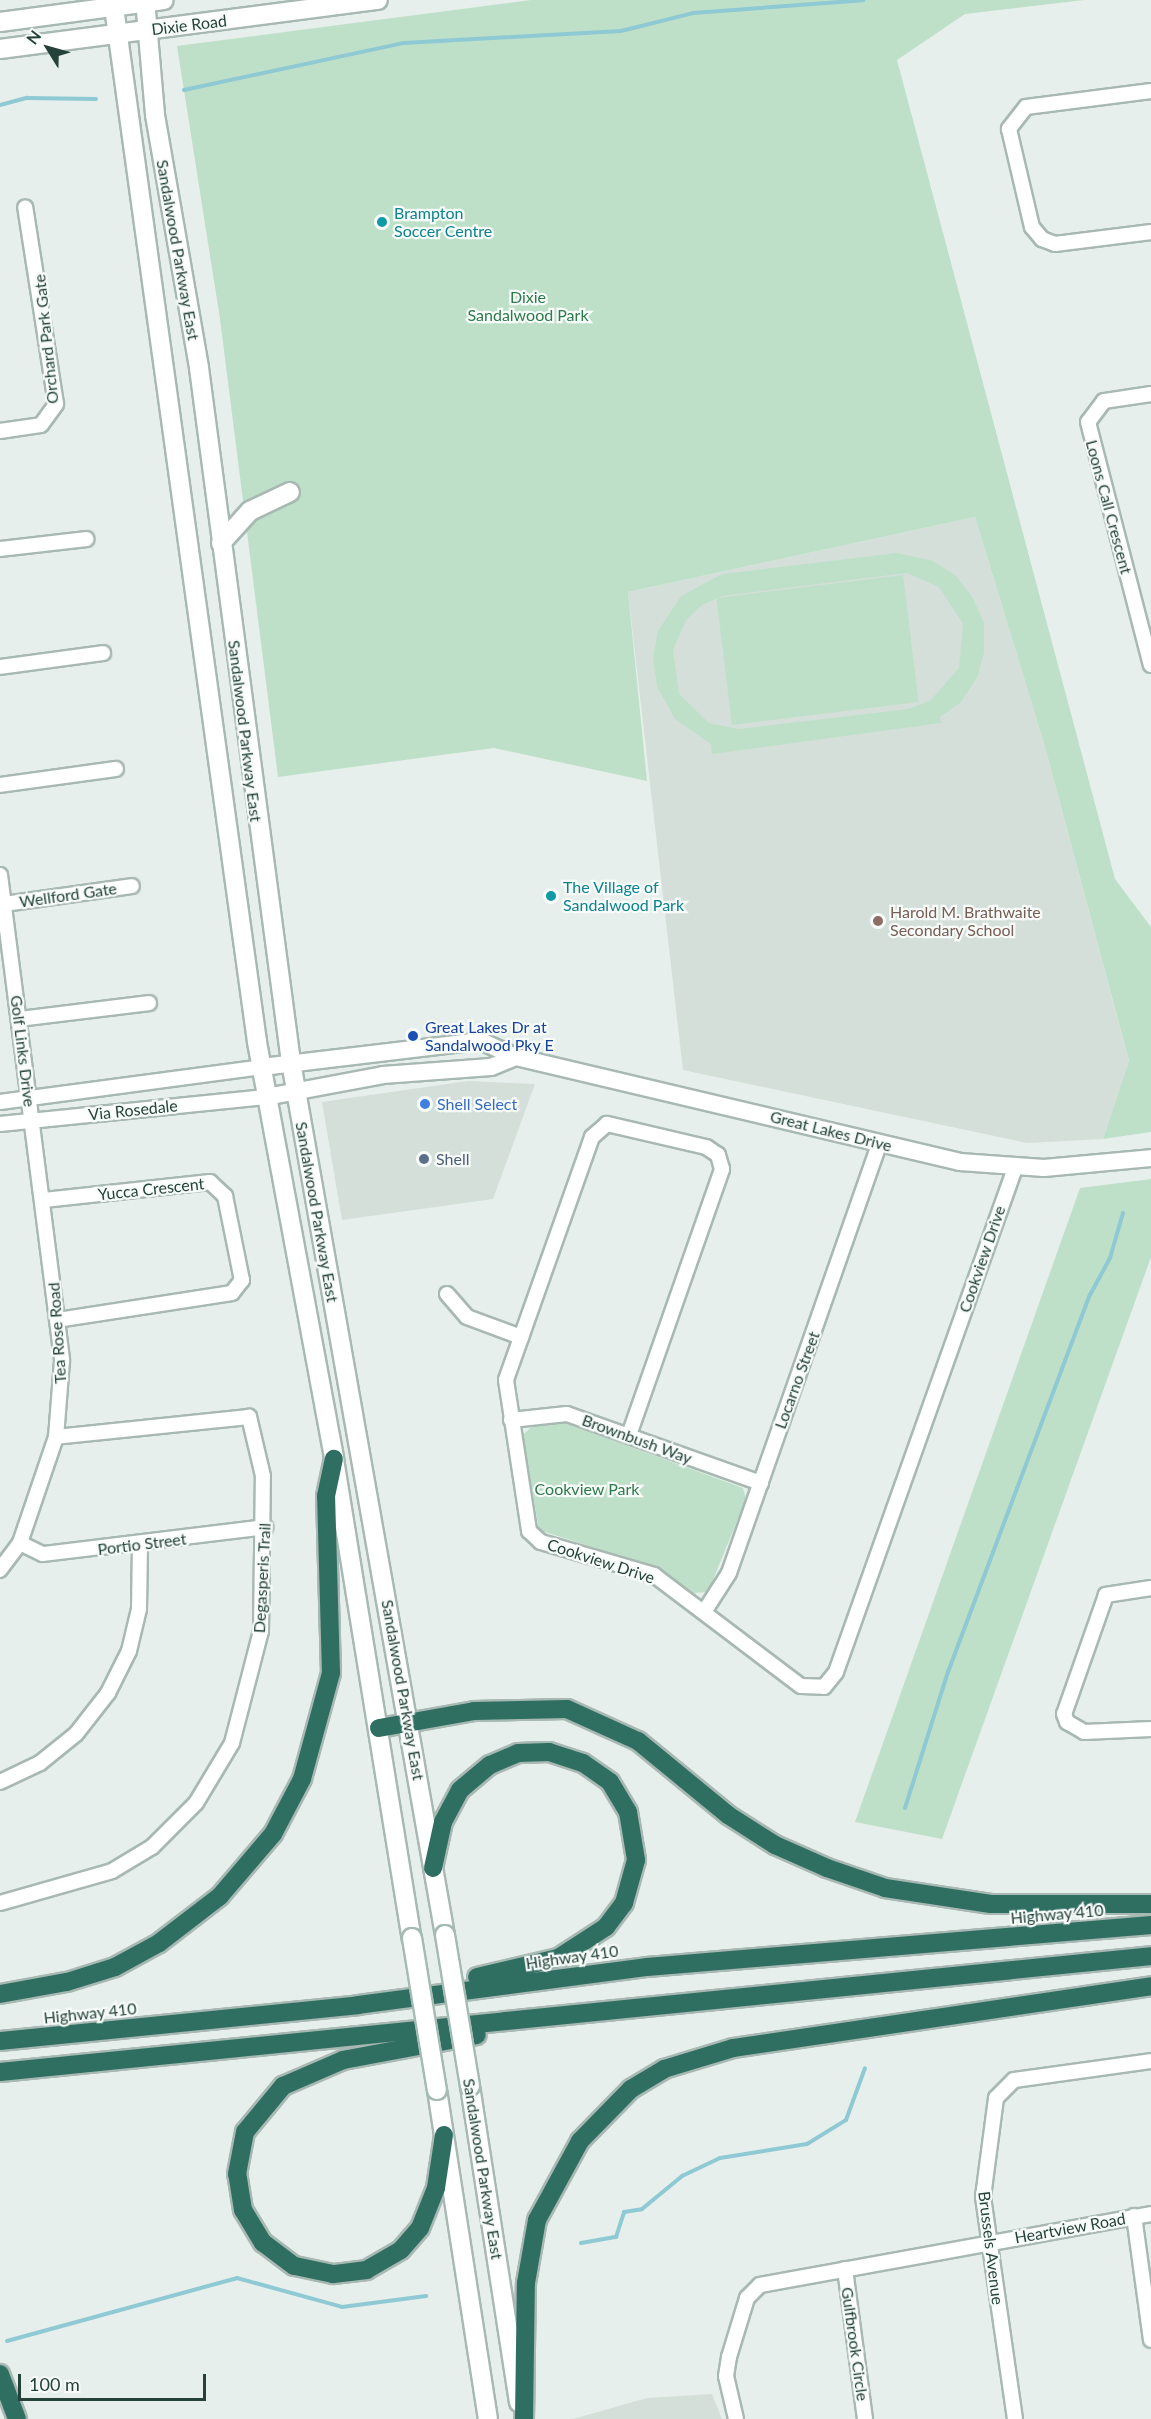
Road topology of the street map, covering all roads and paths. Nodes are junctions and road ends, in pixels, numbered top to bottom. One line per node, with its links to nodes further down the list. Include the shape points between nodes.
1 (164, 0): 3 (main road, Dixie Road)
2 (378, 0): 6 (main road, Dixie Road)
3 (145, 1): 4 (main road, Dixie Road); 6 (main road, Sandalwood Parkway East)
4 (113, 4): 5 (main road, Dixie Road); 7 (main road, Sandalwood Parkway East)
5 (0, 22)
6 (147, 30): 7 (main road, Dixie Road); 15 (main road, Sandalwood Parkway East, via 161,156 199,368)
7 (115, 34): 8 (main road, Dixie Road); 16 (main road, Sandalwood Parkway East)
8 (0, 50)
9 (1151, 91): 11 (street, via 1026,107 1009,129 1032,227 1042,239 1055,244)
10 (25, 207): 13 (street, Orchard Park Gate, via 56,404 41,425)
11 (1151, 232)
12 (1151, 394): 21 (street, Loons Call Crescent, via 1104,401 1088,422)
13 (0, 431)
14 (290, 492): 18 (main road, via 250,512)
15 (214, 497): 16 (main road); 18 (main road, Sandalwood Parkway East)
16 (186, 499): 32 (main road, Sandalwood Parkway East)
17 (87, 539): 19 (street)
18 (221, 543): 31 (main road, Sandalwood Parkway East)
19 (0, 549)
20 (103, 653): 22 (street)
21 (1151, 665)
22 (0, 667)
23 (116, 770): 24 (street)
24 (0, 785)
25 (0, 875): 27 (street, Golf Links Drive)
26 (132, 886): 27 (street, Wellford Gate)
27 (4, 904): 29 (street, Golf Links Drive)
28 (149, 1003): 29 (street)
29 (19, 1019): 35 (street, Golf Links Drive)
30 (516, 1057): 31 (street, Great Lakes Drive, via 481,1041); 33 (street, via 490,1067 322,1083 317,1090); 39 (street, Great Lakes Drive)
31 (291, 1062): 32 (street, Great Lakes Drive); 33 (main road, Sandalwood Parkway East)
32 (262, 1067): 34 (main road, Sandalwood Parkway East); 35 (street, Via Rosedale)
33 (296, 1093): 34 (street); 57 (main road, Sandalwood Parkway East)
34 (266, 1097): 37 (street, Via Rosedale); 49 (main road, Sandalwood Parkway East)
35 (29, 1098): 36 (street, Via Rosedale); 37 (street, Golf Links Drive)
36 (0, 1102)
37 (31, 1121): 38 (street, Via Rosedale); 42 (street, Tea Rose Road)
38 (0, 1124)
39 (880, 1143): 41 (street, Great Lakes Drive, via 960,1162); 50 (street, Locarno Street)
40 (1151, 1158): 41 (street, Great Lakes Drive)
41 (1015, 1168): 56 (street, Cookview Drive, via 834,1677 824,1687 801,1686)
42 (44, 1200): 44 (street, Tea Rose Road); 44 (street, Yucca Crescent, via 215,1184 225,1196 242,1280 232,1293)
43 (447, 1294): 45 (street, via 467,1317)
44 (58, 1320): 48 (street, Tea Rose Road, via 62,1394)
45 (521, 1337): 46 (street, Cookview Drive, via 506,1380); 47 (street, Cookview Drive, via 596,1131 614,1124 713,1150 721,1162 722,1176)
46 (511, 1420): 47 (street, Brownbush Way, via 567,1414); 56 (street, Cookview Drive, via 533,1538 654,1575)
47 (629, 1436): 50 (street, Brownbush Way)
48 (56, 1437): 51 (street, Degasperis Trail, via 249,1417 258,1441); 52 (street, Tea Rose Road)
49 (334, 1459): 58 (main road, Sandalwood Parkway East); 67 (highway, via 326,1496 331,1673 312,1750 273,1834 220,1896 159,1943 115,1967 67,1982)
50 (761, 1483): 56 (street, Locarno Street, via 729,1573)
51 (265, 1527): 53 (street, Portio Street); 62 (street, Degasperis Trail, via 261,1631 232,1743 196,1803 152,1847 112,1870)
52 (20, 1543): 53 (street, Portio Street, via 43,1554); 54 (street, Tea Rose Road)
53 (140, 1546): 60 (street, via 139,1609 129,1651 108,1693 76,1734 40,1762)
54 (0, 1570)
55 (1151, 1588): 59 (street, via 1106,1595 1064,1714 1067,1722 1084,1732)
56 (704, 1612)
57 (408, 1723): 58 (highway); 61 (main road, Sandalwood Parkway East); 63 (highway, via 520,1707 567,1709 638,1741 728,1815 776,1845 847,1875 926,1896 991,1904)
58 (379, 1728): 73 (main road, Sandalwood Parkway East, bridge)
59 (1151, 1729)
60 (0, 1782)
61 (434, 1868): 68 (highway, via 444,1822 460,1790 490,1765 519,1753 549,1752 596,1771 620,1796 633,1826 636,1860 626,1897 606,1927 585,1944 534,1966 385,1991); 82 (main road, Sandalwood Parkway East, bridge)
62 (0, 1903)
63 (1151, 1904)
64 (1151, 1925): 68 (highway, Highway 410, via 647,1967)
65 (1151, 1956): 69 (highway)
66 (1151, 1986): 82 (highway, via 733,2048 664,2069 631,2089 580,2141 537,2220 525,2283)
67 (0, 1994)
68 (358, 2005): 70 (highway, Highway 410)
69 (499, 2022): 72 (highway); 73 (highway, via 475,2036 344,2060 283,2086 245,2132 237,2174 243,2210 263,2243 294,2266 333,2274 367,2270 401,2250 420,2228 436,2188)
70 (0, 2042)
71 (1151, 2061): 76 (street, Brussels Avenue, via 1014,2080 1001,2088 983,2182)
72 (0, 2072)
73 (444, 2135): 81 (main road, Sandalwood Parkway East)
74 (1151, 2214): 75 (street, Heartview Road)
75 (1134, 2216): 76 (street, Heartview Road); 78 (street)
76 (989, 2242): 77 (street, Gulfbrook Circle); 85 (street, Brussels Avenue)
77 (845, 2269): 83 (street, Gulfbrook Circle, via 770,2282 747,2298 726,2376); 84 (street, Gulfbrook Circle)
78 (1151, 2340)
79 (0, 2374): 80 (highway)
80 (17, 2419)
81 (488, 2419)
82 (523, 2419)
83 (736, 2419)
84 (865, 2419)
85 (1015, 2419)

